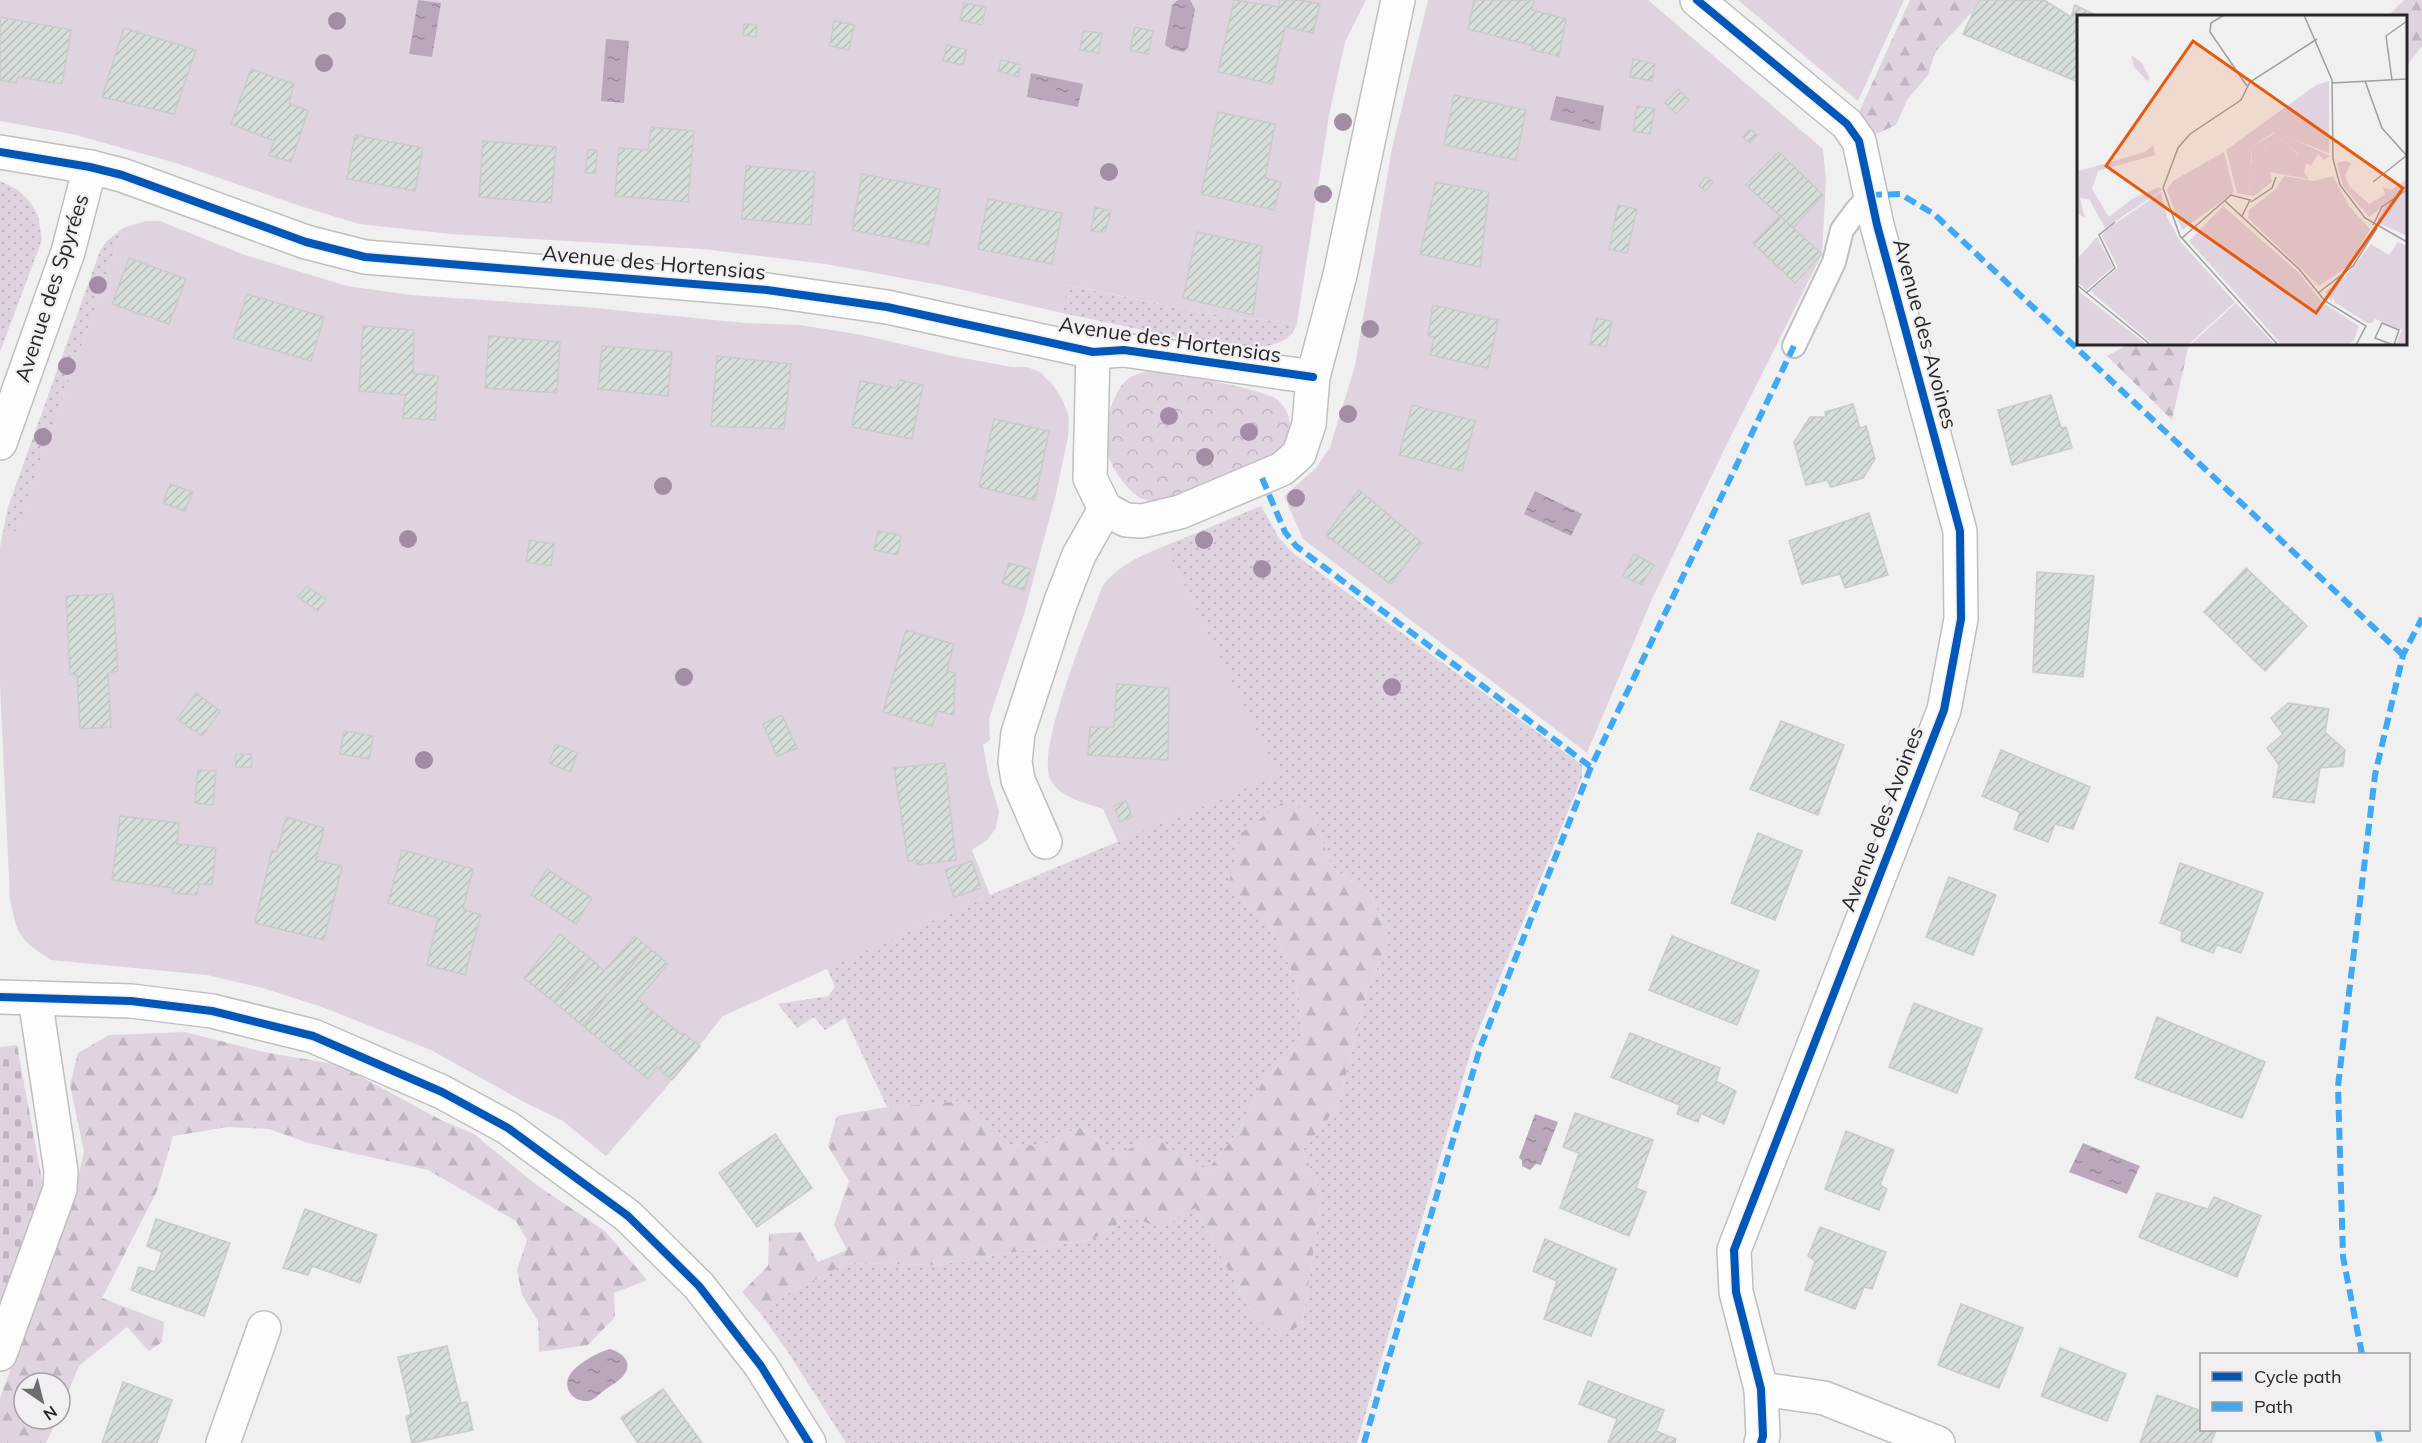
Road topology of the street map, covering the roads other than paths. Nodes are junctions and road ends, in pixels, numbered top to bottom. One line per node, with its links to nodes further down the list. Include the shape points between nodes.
1 (1398, 0): 8 (street, via 1340,275)
2 (1697, 0): 5 (street, Avenue des Avoines, via 1848,124 1859,141)
3 (0, 152): 4 (street, Avenue des Hortensias)
4 (90, 167): 7 (street, Avenue des Hortensias, via 306,242 365,257 778,291 887,307); 9 (street, Avenue des Spyrées, via 68,252)
5 (1870, 195): 6 (lane, via 1842,230 1834,261); 16 (street, Avenue des Avoines, via 1960,531 1961,619 1944,710 1734,1250 1737,1292)
6 (1794, 346)
7 (1093, 352): 8 (street, Avenue des Hortensias, via 1124,350); 10 (street, via 1090,478)
8 (1313, 377): 10 (street, via 1305,440 1299,454 1282,469 1159,517 1136,522)
9 (0, 443)
10 (1105, 509): 11 (street, via 1079,555 1018,733 1018,780)
11 (1045, 843)
12 (0, 997): 13 (street)
13 (35, 998): 15 (street, via 61,1171 60,1189); 18 (street, via 131,1001 212,1011 313,1036 442,1092 508,1128 628,1216 699,1286 761,1366)
14 (264, 1328): 17 (street)
15 (0, 1354)
16 (1761, 1389): 19 (street, Avenue des Avoines); 20 (street, via 1824,1398)
17 (224, 1443)
18 (809, 1443)
19 (1761, 1443)
20 (1938, 1443)

